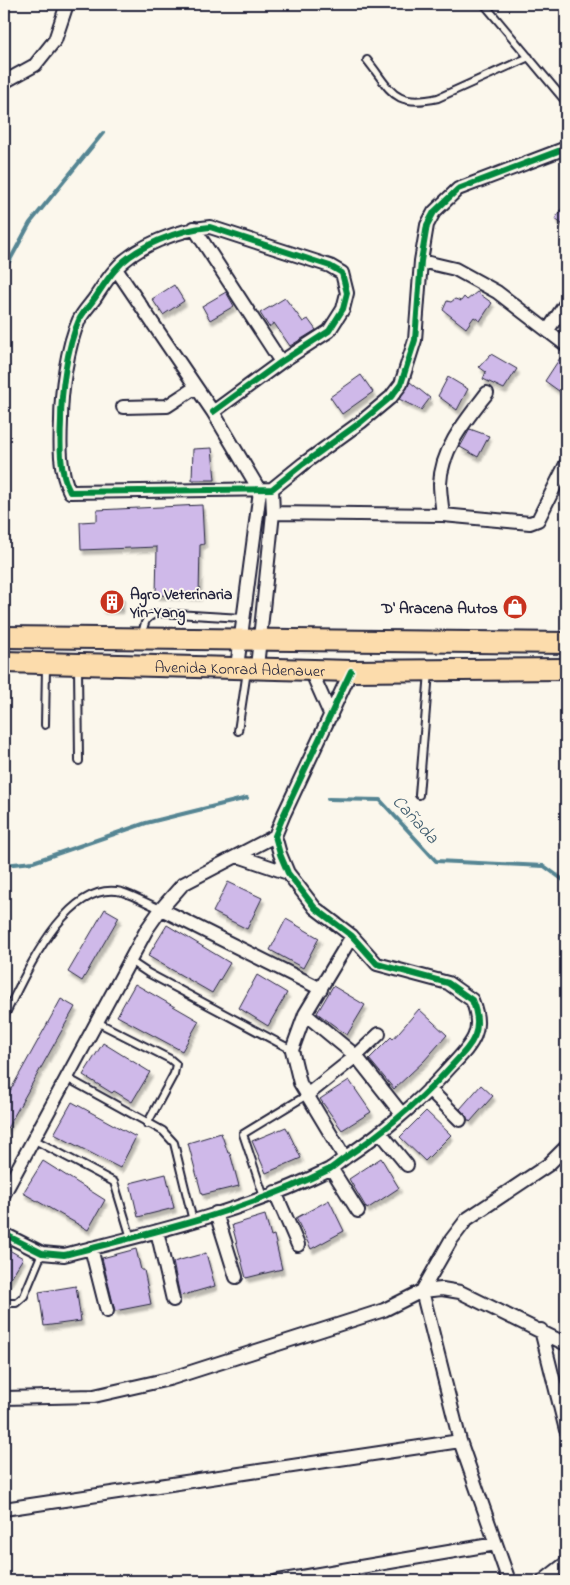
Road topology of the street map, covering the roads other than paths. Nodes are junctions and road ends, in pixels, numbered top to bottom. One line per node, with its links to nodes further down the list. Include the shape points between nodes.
1 (67, 4): 5 (street, via 55,40 35,65)
2 (484, 4): 3 (lane)
3 (529, 57): 4 (lane, via 438,98 422,102 396,97); 6 (lane)
4 (367, 60)
5 (4, 82)
6 (566, 102)
7 (566, 148): 9 (street, via 458,189 434,212 426,225)
8 (194, 228): 10 (street, via 142,249); 14 (street); 14 (street, via 228,231 342,273 347,294 338,320 329,331)
9 (421, 261): 12 (street, via 455,269 497,292); 20 (street, via 415,340 401,384 391,397 361,422)
10 (116, 269): 15 (street); 20 (street, via 79,320 67,366 61,403 60,444 70,492)
11 (566, 303): 12 (street)
12 (548, 330): 13 (street)
13 (566, 345)
14 (281, 362): 18 (street)
15 (196, 387): 17 (street, via 167,406); 18 (street)
16 (487, 392): 22 (street, via 463,423 448,452 440,482)
17 (123, 407)
18 (213, 412): 20 (street)
19 (566, 464): 22 (street, via 535,522)
20 (266, 490): 21 (street); 23 (street)
21 (273, 513): 22 (street); 27 (street)
22 (443, 515)
23 (242, 618): 25 (lane, via 159,613 149,615); 26 (street)
24 (4, 637): 25 (main road, Avenida Konrad Adenauer)
25 (142, 638): 26 (main road, Avenida Konrad Adenauer)
26 (240, 639): 27 (main road, Avenida Konrad Adenauer); 32 (street)
27 (260, 640): 28 (main road, Avenida Konrad Adenauer); 32 (street)
28 (566, 643)
29 (4, 662): 30 (main road, Avenida Konrad Adenauer)
30 (46, 663): 31 (main road, Avenida Konrad Adenauer); 38 (lane)
31 (78, 663): 32 (main road, Avenida Konrad Adenauer); 40 (lane)
32 (247, 667): 34 (main road, Avenida Konrad Adenauer); 39 (lane)
33 (566, 669): 36 (main road, Avenida Konrad Adenauer)
34 (311, 671): 35 (main road, Avenida Konrad Adenauer); 37 (street)
35 (352, 671): 36 (main road, Avenida Konrad Adenauer); 37 (street)
36 (429, 671): 41 (lane)
37 (330, 716): 42 (street)
38 (45, 725)
39 (238, 731)
40 (78, 761)
41 (419, 795)
42 (275, 836): 43 (street); 44 (street)
43 (238, 856): 44 (street); 45 (street, via 183,884)
44 (288, 872): 46 (street, via 315,908)
45 (160, 909): 47 (street); 48 (street); 50 (lane, via 121,892 103,892 72,907 44,941)
46 (352, 936): 48 (street); 56 (street, via 377,964 448,983 472,1000 479,1025 475,1039)
47 (130, 961): 51 (street); 53 (lane)
48 (321, 988): 49 (street)
49 (305, 1014): 53 (street); 54 (street)
50 (4, 1017)
51 (97, 1022): 55 (street); 60 (lane, via 176,1064 174,1074)
52 (379, 1034): 54 (street)
53 (292, 1050): 57 (street, via 300,1083)
54 (356, 1056): 57 (street); 58 (street)
55 (66, 1078): 60 (lane); 62 (street)
56 (429, 1089): 58 (street); 59 (street)
57 (307, 1095): 64 (street); 68 (lane, via 242,1134)
58 (401, 1113): 61 (street)
59 (460, 1120)
60 (147, 1124): 71 (lane, via 163,1132 174,1143)
61 (380, 1132): 64 (street); 65 (street)
62 (33, 1139): 67 (street); 74 (lane, via 114,1182)
63 (566, 1147): 79 (street, via 548,1165 467,1219 451,1240)
64 (345, 1158): 66 (street)
65 (407, 1166)
66 (332, 1168): 68 (street); 69 (street)
67 (4, 1194)
68 (269, 1194): 70 (street); 75 (street)
69 (358, 1211)
70 (216, 1213): 71 (street); 78 (street)
71 (193, 1221): 72 (street)
72 (156, 1231): 74 (street); 80 (street)
73 (4, 1234): 77 (street)
74 (131, 1238): 76 (street)
75 (298, 1245)
76 (91, 1248): 77 (street, via 64,1255); 82 (street)
77 (42, 1253): 81 (lane, via 24,1296 16,1302)
78 (236, 1277)
79 (422, 1292): 83 (street, via 442,1289 460,1292); 85 (street, via 384,1310 169,1379 94,1396); 87 (street)
80 (173, 1300)
81 (4, 1303)
82 (107, 1311)
83 (541, 1330): 84 (street); 86 (street)
84 (566, 1344)
85 (4, 1398)
86 (566, 1430)
87 (460, 1441): 88 (street); 89 (street)
88 (4, 1509)
89 (496, 1544): 91 (street); 92 (street)
90 (566, 1563): 93 (street)
91 (278, 1581)
92 (509, 1581)
93 (543, 1581)

